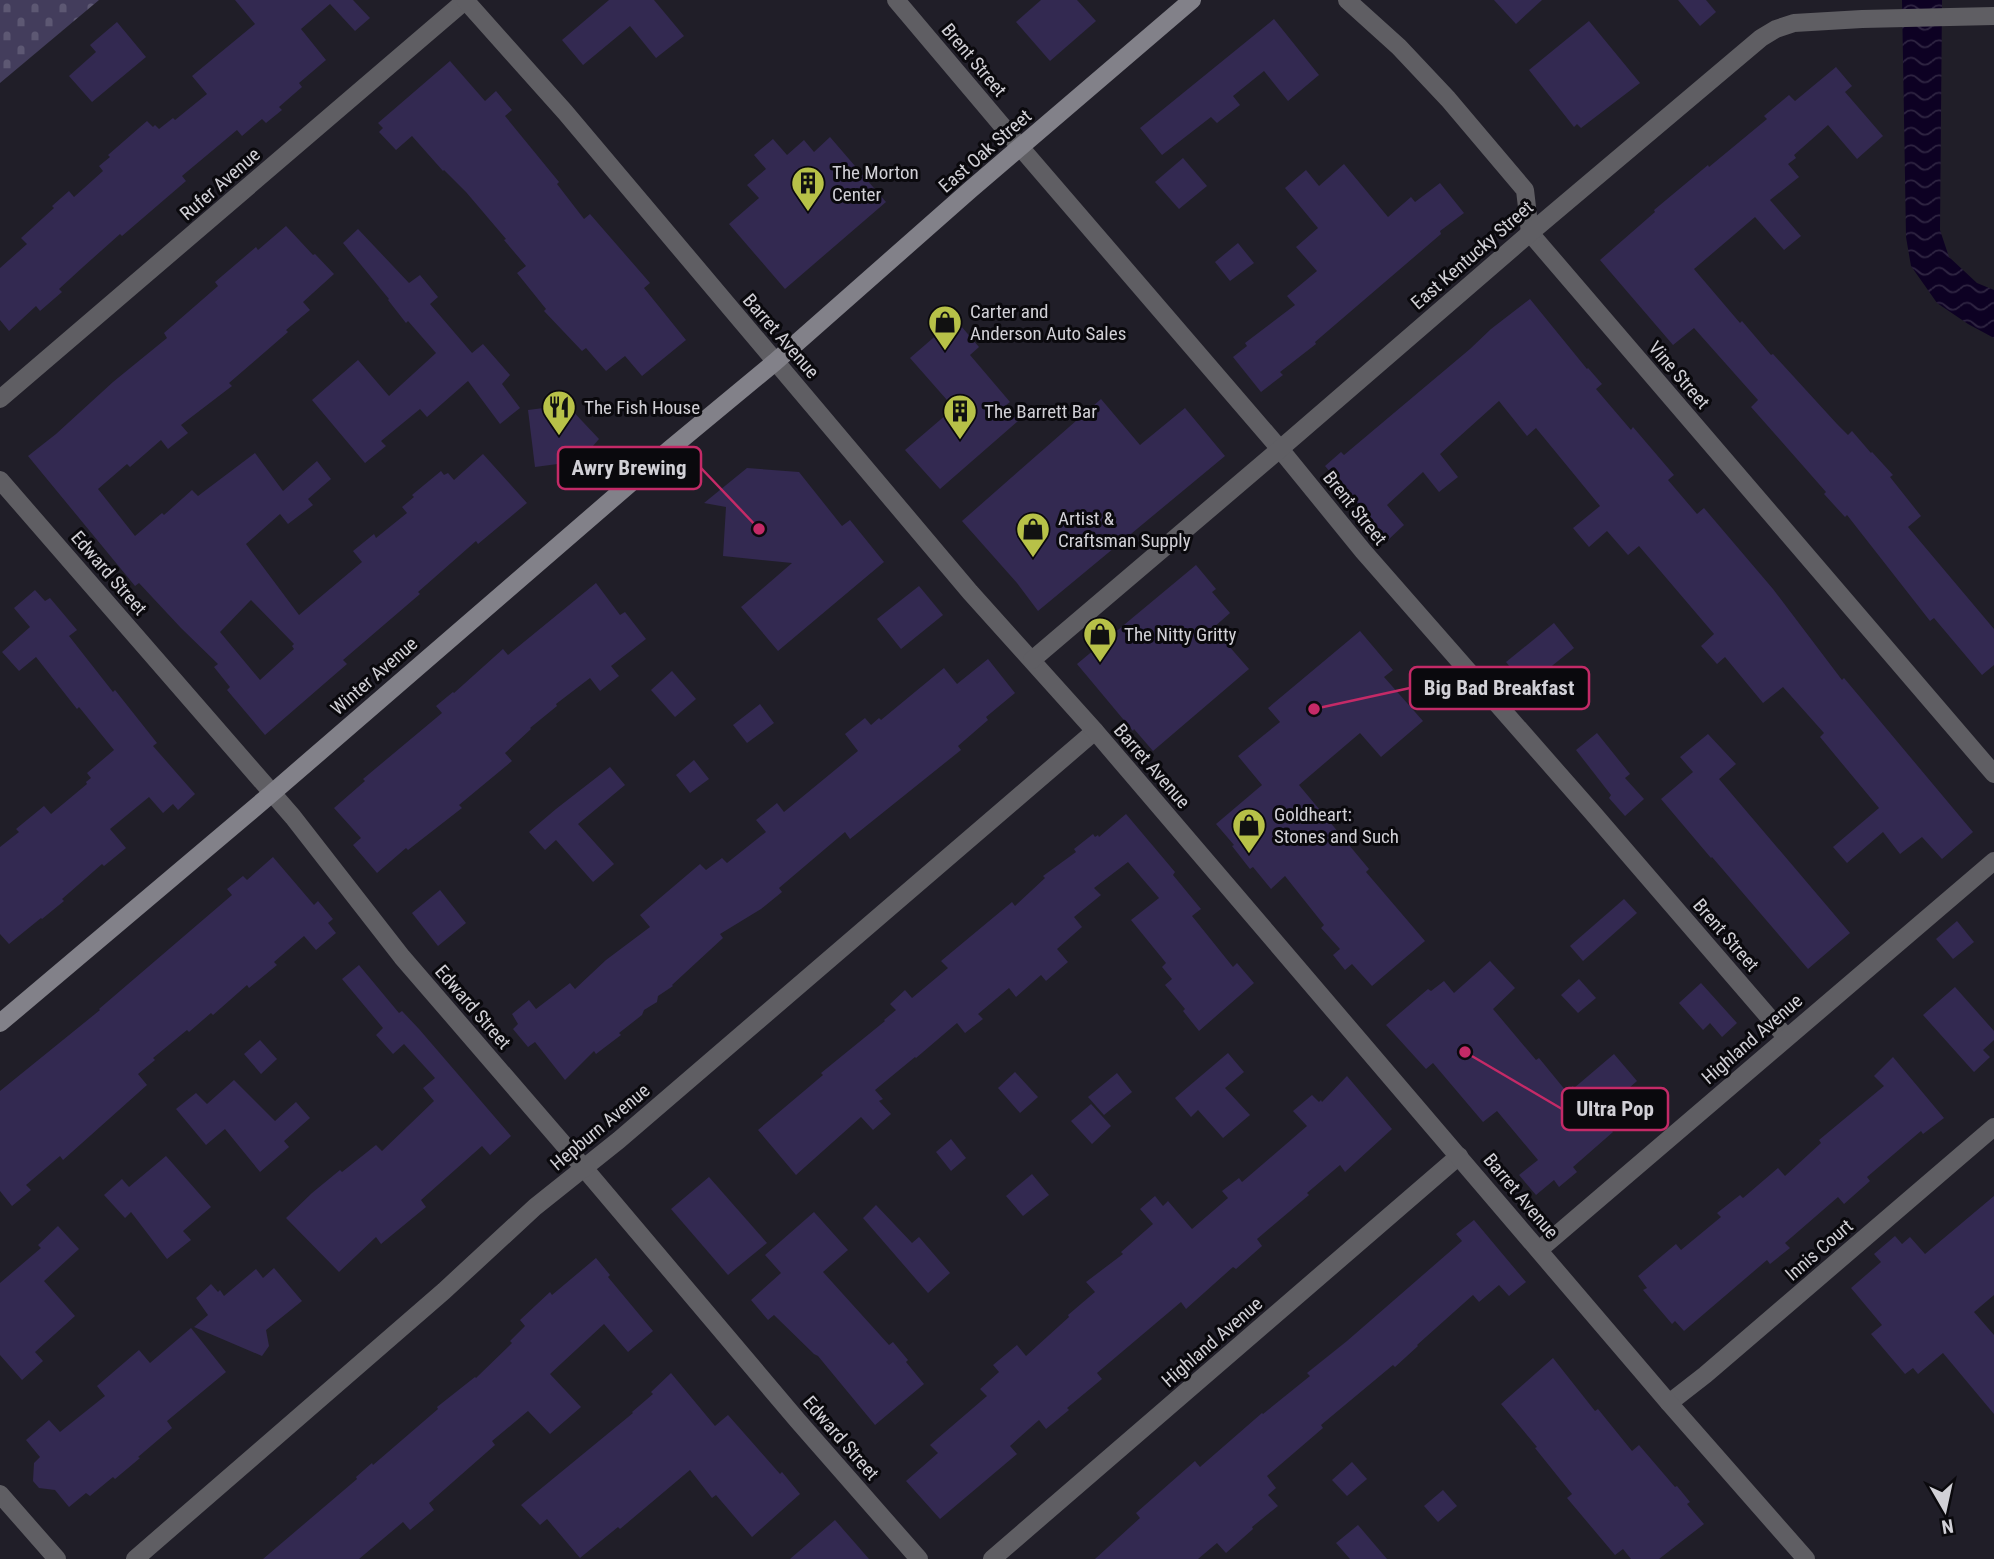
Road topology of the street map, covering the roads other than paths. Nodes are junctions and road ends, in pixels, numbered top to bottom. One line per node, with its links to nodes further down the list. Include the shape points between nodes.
1 (466, 0): 8 (street, Barret Avenue); 9 (street, Rufer Avenue)
2 (896, 0): 6 (street, Brent Street)
3 (1192, 0): 6 (main road, East Oak Street)
4 (1347, 0): 7 (street, via 1448,99 1525,190)
5 (1994, 16): 7 (street, East Kentucky Street, via 1861,19 1794,23 1776,29)
6 (1021, 148): 8 (main road, East Oak Street); 10 (street, Brent Street)
7 (1530, 233): 10 (street, East Kentucky Street); 14 (street, Vine Street)
8 (775, 362): 12 (street, Barret Avenue); 15 (main road, Winter Avenue)
9 (0, 399)
10 (1280, 449): 12 (street, East Kentucky Street); 18 (street, Brent Street, via 1363,551)
11 (0, 480): 15 (street, Edward Street)
12 (1032, 660): 13 (street, Barret Avenue)
13 (1095, 731): 20 (street, Barret Avenue); 21 (street, Hepburn Avenue)
14 (1994, 774)
15 (271, 794): 17 (main road, Winter Avenue); 21 (street, Edward Street, via 402,957)
16 (1994, 861): 18 (street, Highland Avenue)
17 (0, 1023)
18 (1786, 1037): 22 (street, Highland Avenue)
19 (1994, 1127): 23 (street, Innis Court)
20 (1459, 1156): 22 (street, Barret Avenue); 28 (street, Highland Avenue)
21 (584, 1168): 26 (street, Hepburn Avenue); 27 (street, Edward Street)
22 (1539, 1250): 23 (street, Barret Avenue)
23 (1669, 1403): 29 (street, Barret Avenue)
24 (0, 1494): 25 (street)
25 (57, 1559)
26 (135, 1559)
27 (919, 1559)
28 (992, 1559)
29 (1806, 1559)

